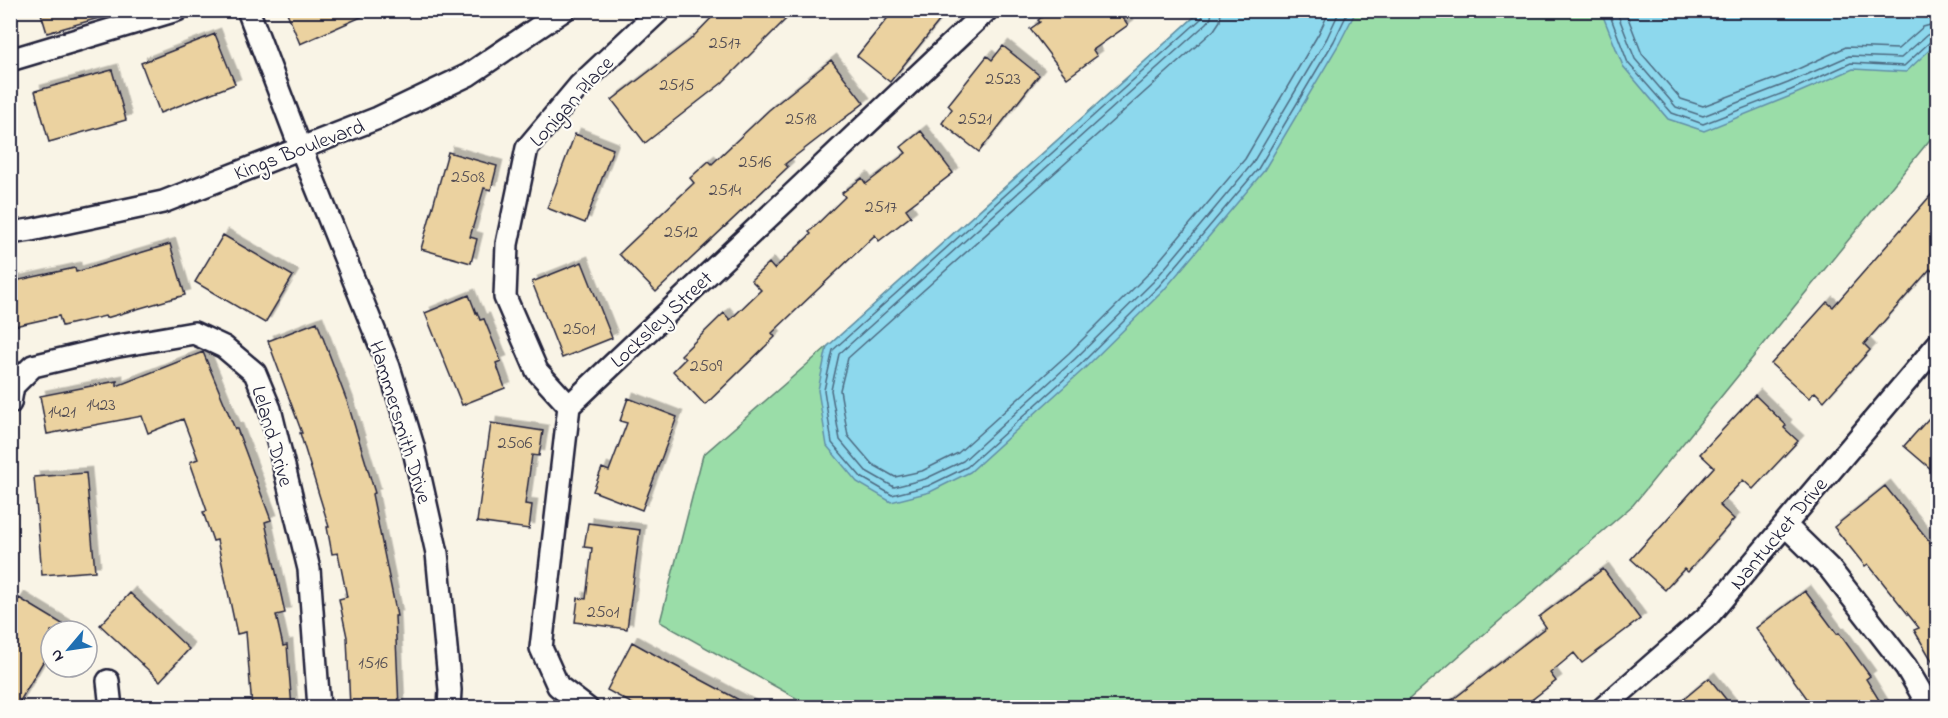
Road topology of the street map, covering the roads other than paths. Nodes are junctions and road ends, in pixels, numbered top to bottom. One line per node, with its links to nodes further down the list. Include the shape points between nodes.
1 (177, 10): 6 (street)
2 (248, 10): 7 (street, Hammersmith Drive)
3 (564, 10): 7 (street, Kings Boulevard, via 468,75)
4 (660, 10): 11 (street, Lonigan Place, via 579,86 527,148 507,244 505,297 537,370)
5 (987, 10): 11 (street, Locksley Street)
6 (10, 60)
7 (301, 149): 8 (street, Kings Boulevard, via 163,202); 17 (street, Hammersmith Drive, via 388,367 413,446 437,553)
8 (10, 233)
9 (1938, 344): 12 (street, Nantucket Drive)
10 (10, 403): 16 (street, Leland Drive, via 13,386 33,366 194,333 224,347 255,373 270,409 309,569)
11 (569, 406): 18 (street, via 541,648 558,686)
12 (1785, 525): 14 (street, Nantucket Drive, via 1708,616); 20 (street, via 1830,569 1906,667)
13 (108, 681): 15 (street)
14 (1624, 701): 19 (street, Nantucket Drive)
15 (111, 708)
16 (319, 708)
17 (449, 708)
18 (587, 708)
19 (1604, 708)
20 (1930, 708)

